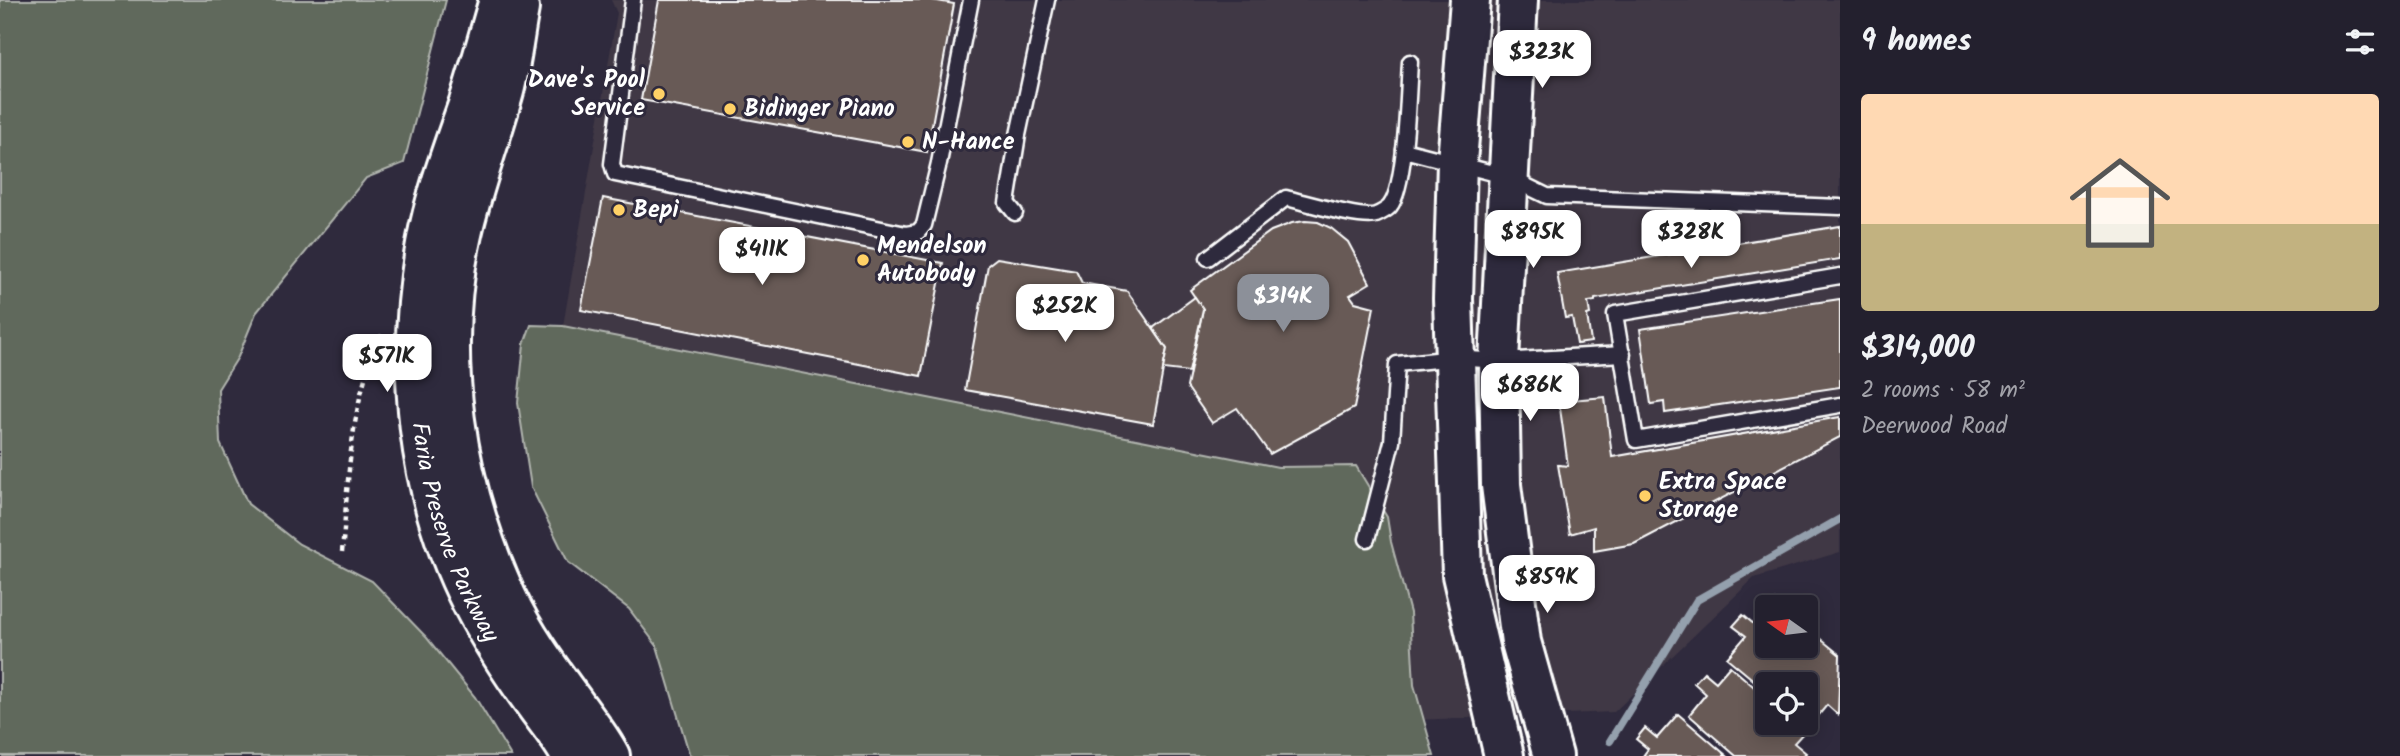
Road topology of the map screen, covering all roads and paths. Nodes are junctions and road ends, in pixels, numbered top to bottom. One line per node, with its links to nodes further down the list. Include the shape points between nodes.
1 (499, 0): 16 (street, Faria Preserve Parkway, via 442,181 426,242)
2 (521, 0): 24 (street, Faria Preserve Parkway, via 504,90 461,236 450,350 454,419 464,481 507,598 536,651)
3 (633, 0): 4 (lane, via 612,164 615,174 906,234 918,232 924,225)
4 (971, 0)
5 (1047, 0): 13 (lane, via 1011,170 1007,203)
6 (1470, 0): 10 (street)
7 (1518, 0): 11 (street)
8 (1410, 62): 9 (lane)
9 (1404, 150): 10 (lane); 14 (lane, via 1390,207 1375,216 1352,215 1286,198)
10 (1457, 162): 11 (lane); 18 (street)
11 (1508, 177): 12 (lane, via 1547,196); 19 (street)
12 (1840, 206)
13 (1015, 214)
14 (1208, 258)
15 (1840, 276): 17 (lane, via 1615,314)
16 (417, 304): 22 (path, via 382,335 370,359 354,432); 23 (street, Faria Preserve Parkway, via 414,356 419,425 429,486 449,548 501,657)
17 (1623, 354): 19 (lane); 20 (lane, via 1636,440)
18 (1455, 358): 19 (lane); 21 (lane, via 1397,364 1392,442); 25 (street, via 1462,575)
19 (1499, 361): 26 (street, via 1501,485 1510,567 1521,642)
20 (1840, 405)
21 (1367, 539)
22 (342, 552)
23 (571, 756)
24 (610, 756)
25 (1504, 756)
26 (1553, 756)

